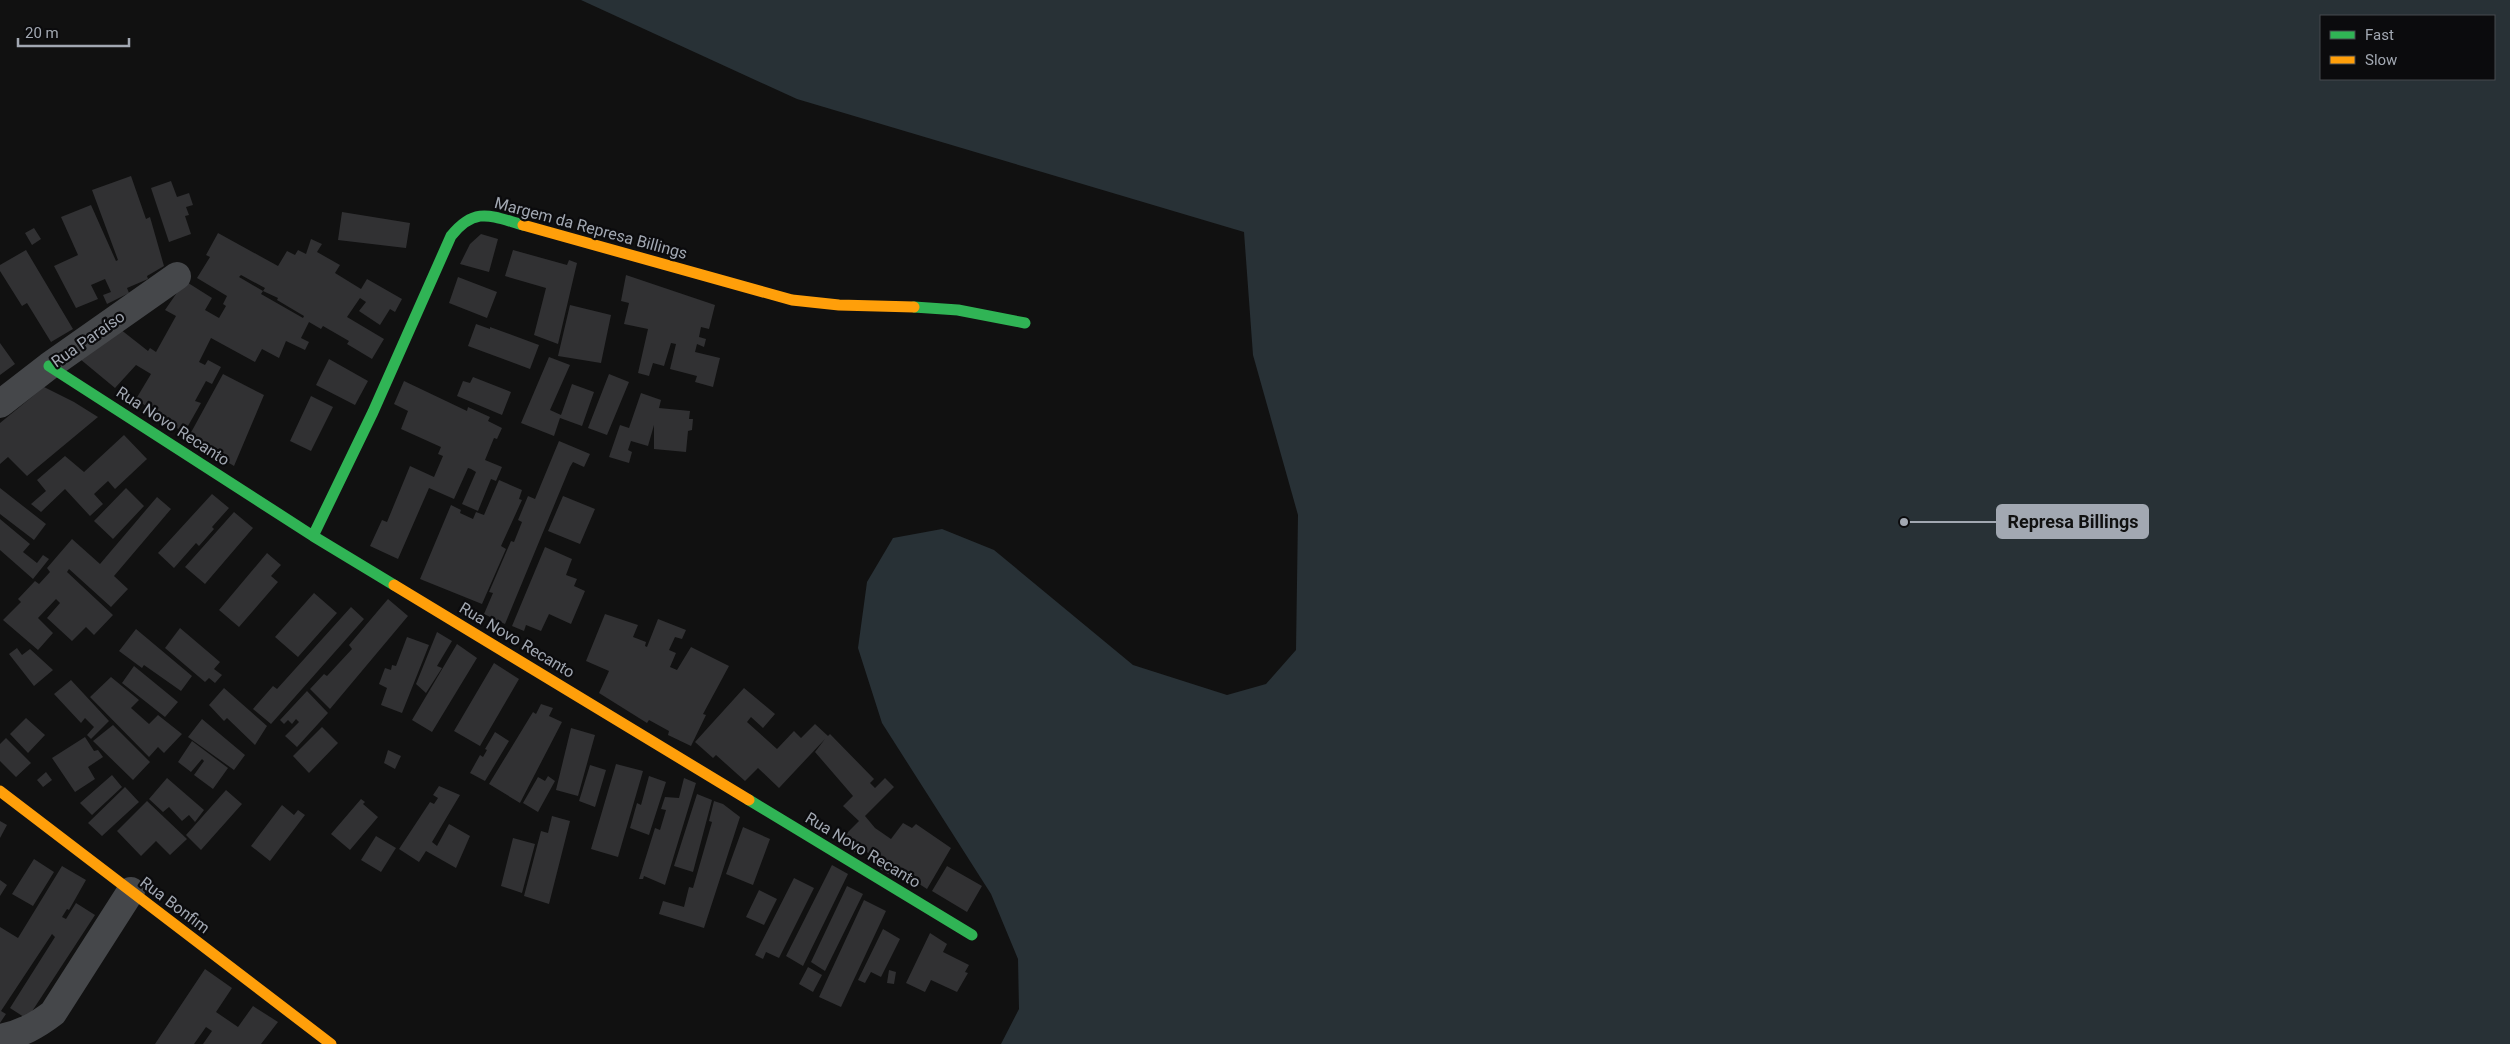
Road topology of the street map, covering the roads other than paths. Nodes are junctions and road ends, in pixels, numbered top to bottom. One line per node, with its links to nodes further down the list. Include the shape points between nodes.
1 (177, 276): 3 (street, Rua Paraíso)
2 (1025, 323): 5 (street, Margem da Represa Billings, via 951,309 825,306 792,300 488,215 469,217 451,236 373,412)
3 (49, 366): 4 (street, Rua Paraíso); 5 (street, Rua Novo Recanto)
4 (0, 404)
5 (313, 536): 8 (street, Rua Novo Recanto)
6 (0, 791): 7 (street, Rua Bonfim)
7 (131, 891): 9 (street, via 53,1013 18,1035); 10 (street, Rua Bonfim)
8 (972, 935)
9 (0, 1038)
10 (331, 1044)

